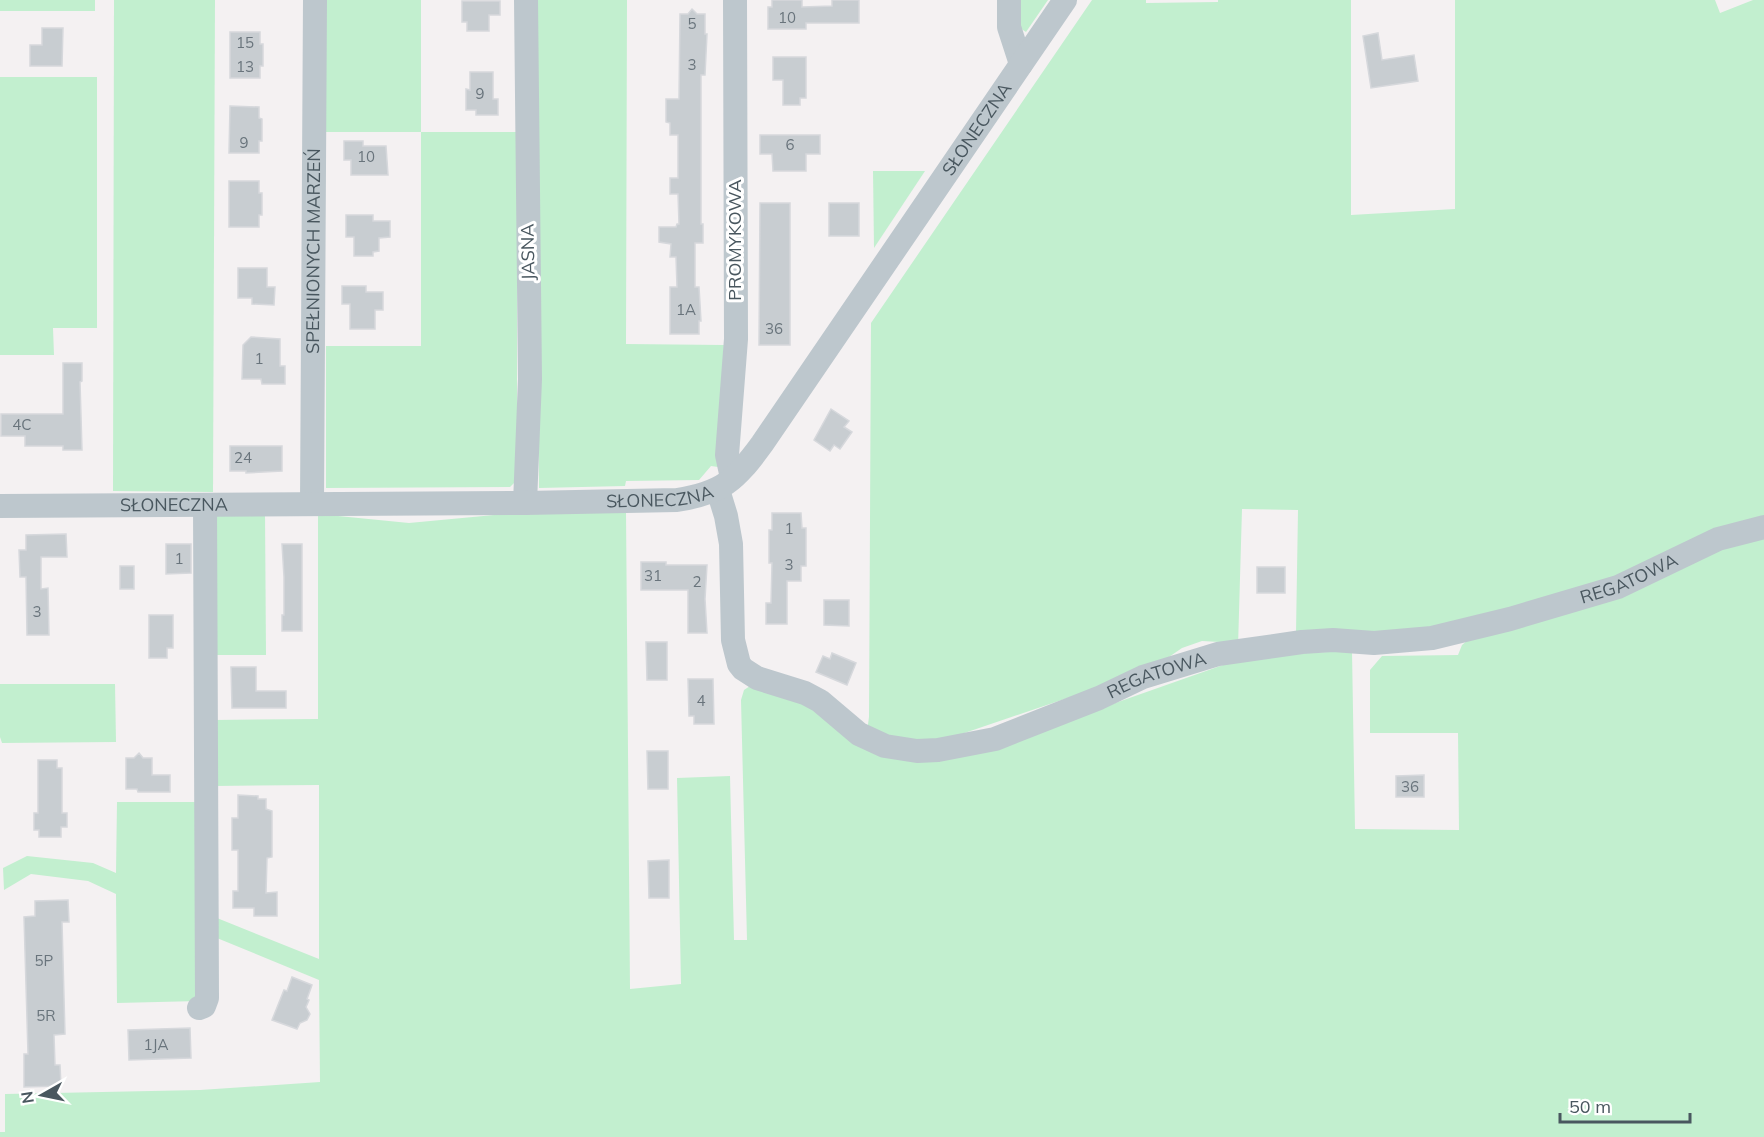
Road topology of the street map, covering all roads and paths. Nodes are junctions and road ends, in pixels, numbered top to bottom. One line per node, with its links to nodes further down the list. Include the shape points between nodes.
1 (315, 0): 8 (street, SPEŁNIONYCH MARZEŃ)
2 (526, 0): 9 (street, JASNA, via 530,379)
3 (735, 0): 7 (street, PROMYKOWA, via 736,339)
4 (1009, 0): 6 (street, via 1009,27)
5 (1065, 0): 6 (street, SŁONECZNA)
6 (1021, 64): 7 (street, SŁONECZNA, via 762,444)
7 (725, 484): 9 (street, SŁONECZNA, via 677,500); 12 (street, REGATOWA, via 733,640 739,664 757,678 820,701 866,737 885,746 917,750 995,739 1143,677 1218,654 1302,642 1374,643 1432,638 1510,619 1618,587 1718,539)
8 (312, 503): 9 (street, SŁONECZNA); 10 (street, SŁONECZNA)
9 (525, 503)
10 (205, 505): 11 (street, SŁONECZNA); 13 (street, via 207,998)
11 (0, 507)
12 (1764, 527)
13 (199, 1008)

